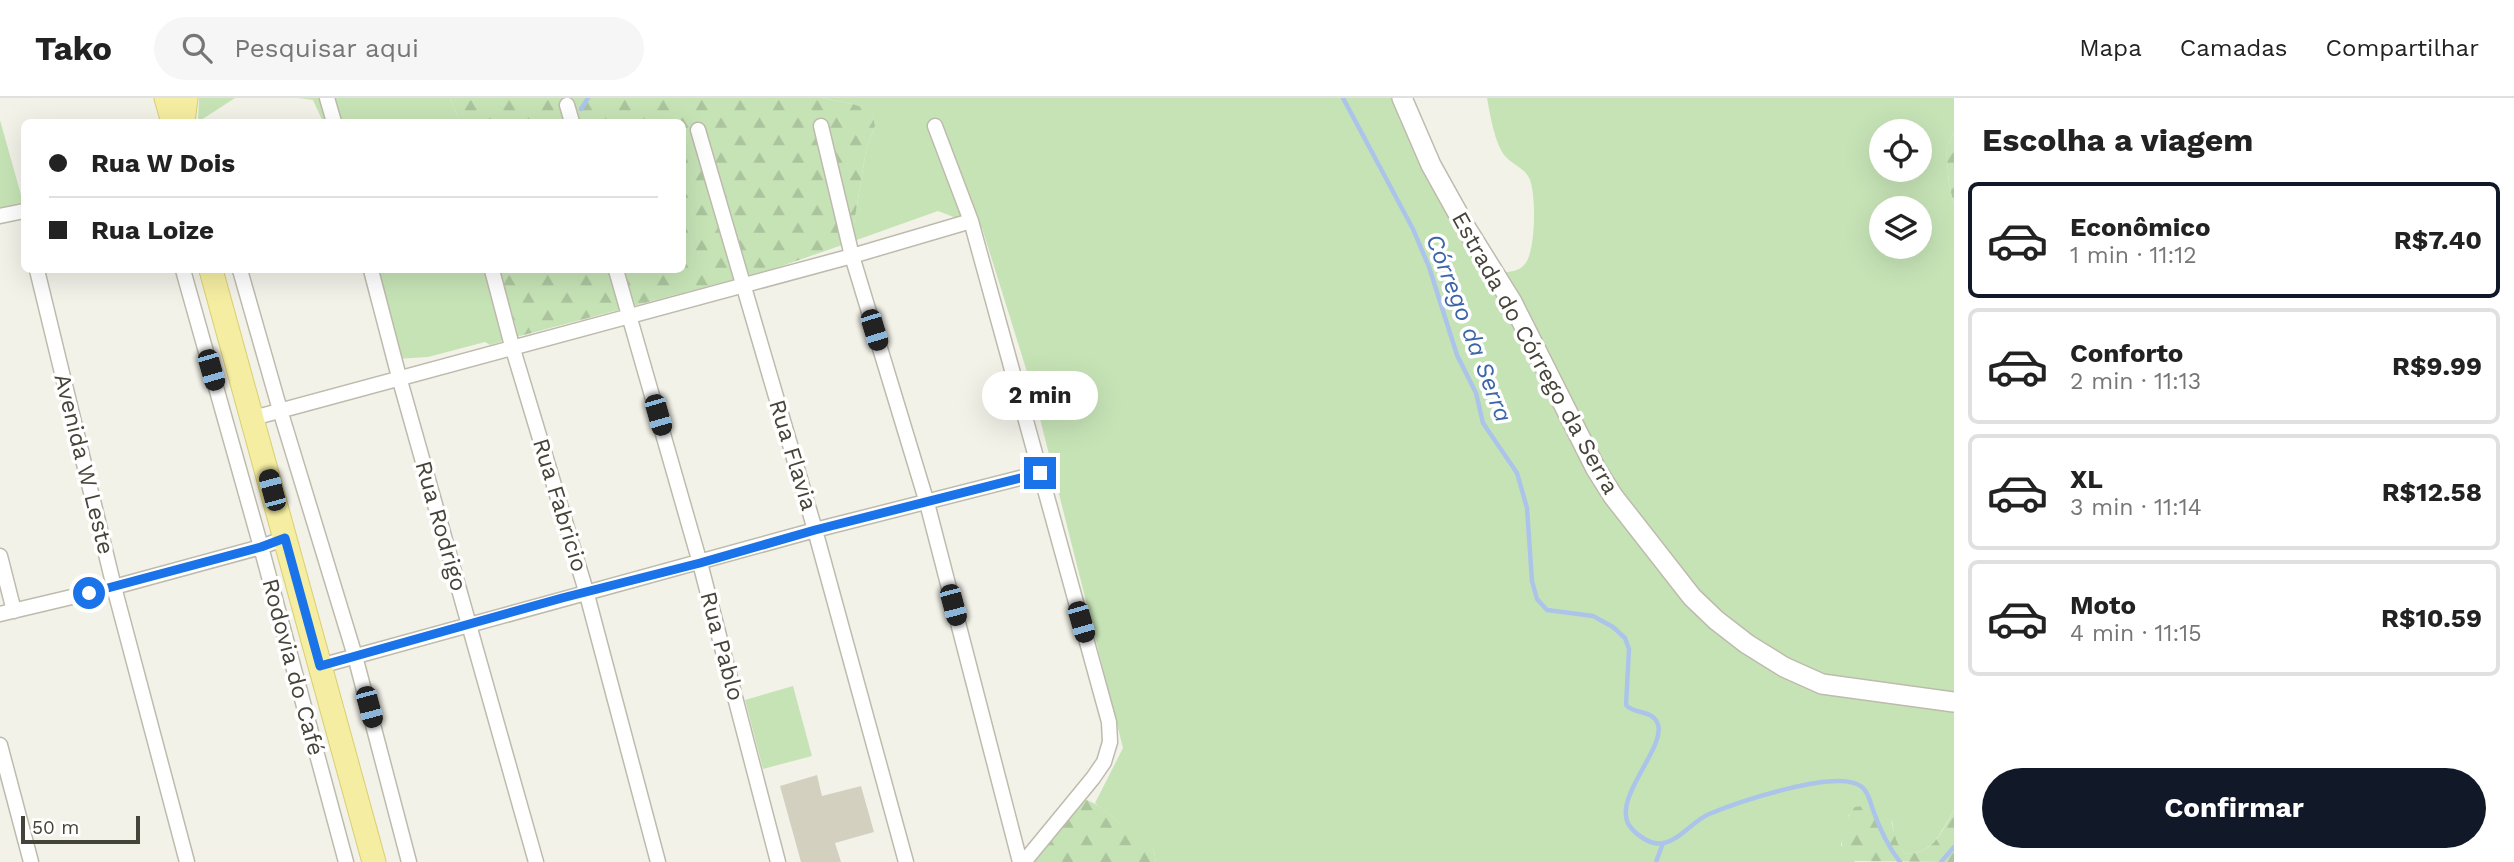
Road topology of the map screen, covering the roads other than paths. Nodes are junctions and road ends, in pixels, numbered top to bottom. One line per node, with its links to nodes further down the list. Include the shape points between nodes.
1 (166, 98): 6 (main road)
2 (186, 98): 7 (main road)
3 (327, 98): 8 (street)
4 (1402, 98): 43 (street, Estrada do Córrego da Serra, via 1431,165 1512,302 1596,469 1692,597 1747,644 1822,684)
5 (567, 105): 9 (street)
6 (172, 119)
7 (183, 119)
8 (333, 119)
9 (571, 119)
10 (821, 126): 16 (street)
11 (935, 127): 15 (street)
12 (698, 130): 24 (street, Rua Flavia)
13 (21, 214): 14 (street)
14 (0, 216)
15 (971, 221): 16 (street); 30 (street)
16 (852, 256): 24 (street); 31 (street)
17 (38, 273): 37 (street, Avenida W Leste)
18 (184, 273): 34 (street, Rodovia do Café)
19 (212, 273): 29 (main road)
20 (241, 273): 28 (street)
21 (373, 273): 27 (street, Rua Rodrigo)
22 (493, 273): 26 (street, Rua Fabricio)
23 (617, 273): 25 (street, Rua Pablo)
24 (742, 286): 25 (street); 32 (street, Rua Flavia)
25 (630, 315): 26 (street); 36 (street, Rua Pablo)
26 (512, 346): 27 (street); 38 (street, Rua Fabricio)
27 (399, 377): 28 (street); 40 (street, Rua Rodrigo)
28 (280, 410): 29 (street); 41 (street)
29 (253, 418): 33 (main road)
30 (1040, 473): 31 (street); 54 (street, via 1109,722 1110,742 1093,778)
31 (927, 503): 32 (street); 54 (street)
32 (815, 530): 36 (street); 53 (street, Rua Flavia)
33 (285, 538): 34 (street); 42 (main road)
34 (261, 547): 37 (street); 47 (street, Rodovia do Café)
35 (0, 556): 39 (street)
36 (700, 563): 38 (street); 52 (street, Rua Pablo)
37 (114, 587): 39 (street); 46 (street, Avenida W Leste)
38 (586, 592): 40 (street); 51 (street, Rua Fabricio)
39 (7, 613)
40 (469, 623): 41 (street); 50 (street, Rua Rodrigo)
41 (355, 656): 42 (street); 49 (street)
42 (320, 666): 48 (main road)
43 (1954, 702)
44 (0, 746): 45 (street)
45 (32, 862)
46 (187, 862)
47 (345, 862)
48 (374, 862)
49 (410, 862)
50 (536, 862)
51 (658, 862)
52 (778, 862)
53 (906, 862)
54 (1022, 862)

